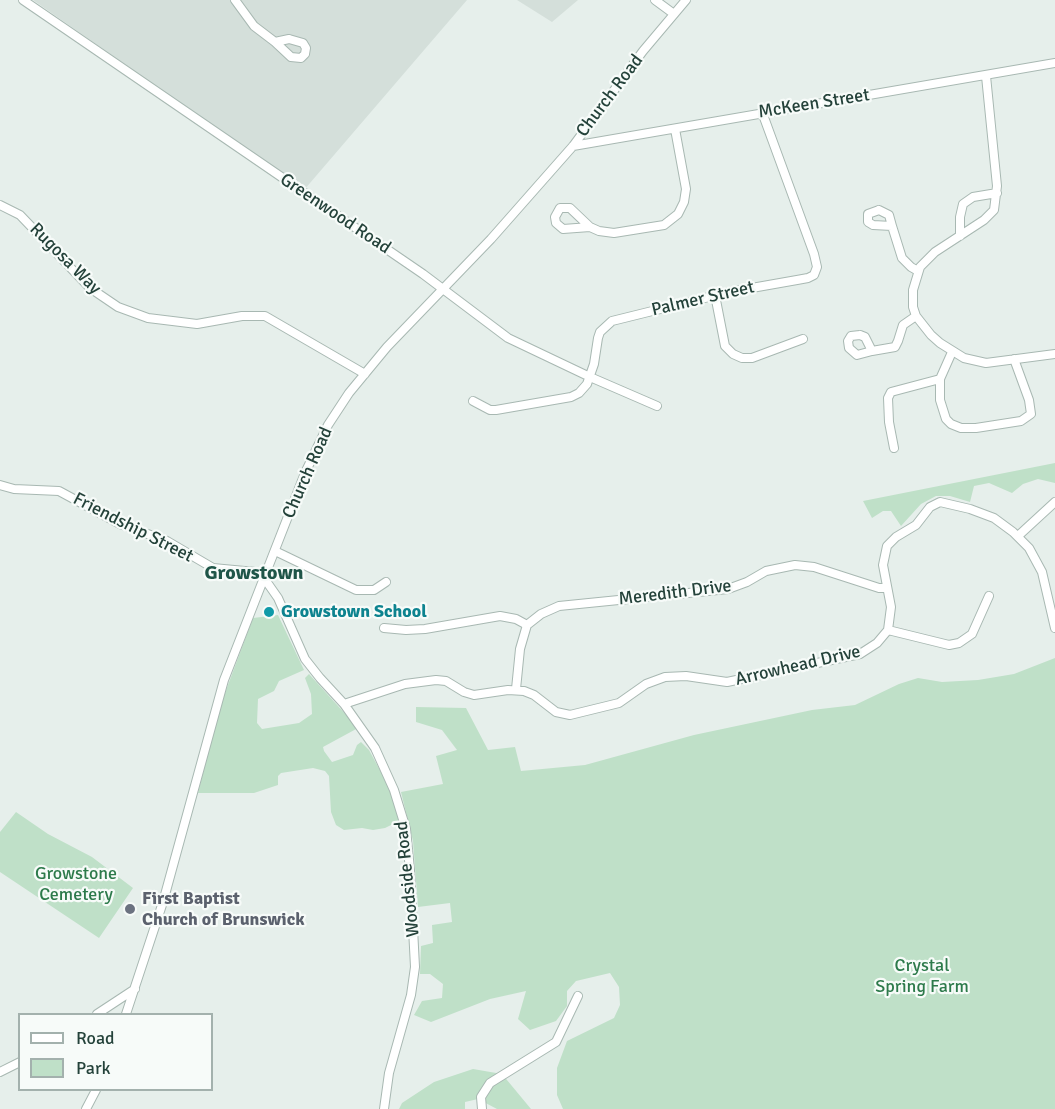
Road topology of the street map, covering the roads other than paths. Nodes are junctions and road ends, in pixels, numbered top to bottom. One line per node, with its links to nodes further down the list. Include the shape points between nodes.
1 (23, 0): 18 (street, Greenwood Road)
2 (235, 0): 6 (street, via 254,26)
3 (654, 0): 5 (street)
4 (686, 0): 5 (street, Church Road)
5 (674, 14): 11 (street, Church Road)
6 (274, 42)
7 (1055, 63): 8 (street, McKeen Street)
8 (986, 76): 9 (street, McKeen Street); 12 (street)
9 (762, 112): 10 (street, McKeen Street); 19 (street, Palmer Street, via 817,267 808,278)
10 (675, 129): 11 (street, McKeen Street); 15 (street, via 686,189 678,214 669,223 634,231 614,233)
11 (573, 146): 18 (street, Church Road)
12 (997, 193): 16 (street, via 991,214); 16 (street, via 973,197 963,204)
13 (0, 205): 26 (street, Rugosa Way, via 20,215 90,288 118,307 148,318 197,324 265,316)
14 (892, 226): 17 (street, via 902,258)
15 (590, 227)
16 (960, 236): 17 (street, via 935,252)
17 (918, 271): 20 (street, via 912,297)
18 (443, 289): 26 (street, Church Road); 27 (street, Greenwood Road, via 508,338)
19 (715, 295): 21 (street, via 725,346 733,354 752,358); 27 (street, Palmer Street, via 612,321 600,332)
20 (916, 316): 22 (street, via 903,325 895,347); 23 (street)
21 (803, 339)
22 (872, 351)
23 (952, 352): 25 (street, via 976,362); 28 (street)
24 (1055, 354): 25 (street)
25 (1014, 359): 28 (street, via 1031,407 1030,414 1021,421 956,427 943,413)
26 (365, 374): 35 (street, Church Road, via 316,448)
27 (591, 377): 29 (street, via 579,393 565,398 490,410); 30 (street, Greenwood Road)
28 (940, 379): 31 (street, via 891,392 889,422)
29 (473, 401)
30 (657, 406)
31 (894, 448)
32 (0, 485): 36 (street, Friendship Street, via 59,491 120,524 167,541 213,568)
33 (1055, 502): 34 (street)
34 (1018, 536): 38 (street, via 989,516 946,502 935,503 916,525 887,546 883,562); 42 (street, via 1033,553 1042,572)
35 (274, 551): 36 (street, Church Road); 37 (street, via 356,590 374,590)
36 (265, 576): 45 (street, Woodside Road, via 305,658); 46 (street, Church Road, via 220,693 164,902)
37 (386, 582)
38 (887, 588): 40 (street, Meredith Drive, via 814,567 785,566 728,589 559,606); 43 (street, via 891,607)
39 (989, 596): 43 (street, via 972,634 959,643 949,645)
40 (527, 625): 41 (street, via 500,616 425,629); 44 (street)
41 (384, 628)
42 (1055, 628)
43 (888, 630): 44 (street, Arrowhead Drive, via 869,650 850,657 726,682 665,676 619,703 570,715 556,712 534,695)
44 (516, 689): 45 (street, via 474,694 446,681 425,680)
45 (344, 704): 54 (street, Woodside Road, via 375,748 406,829 415,939 413,981 389,1073)
46 (135, 989): 48 (street); 49 (street, Church Road)
47 (578, 996): 55 (street, via 556,1042 490,1083 481,1097)
48 (99, 1013)
49 (126, 1013)
50 (18, 1063): 51 (street)
51 (0, 1071)
52 (95, 1091): 53 (street)
53 (86, 1109)
54 (384, 1109)
55 (482, 1109)

